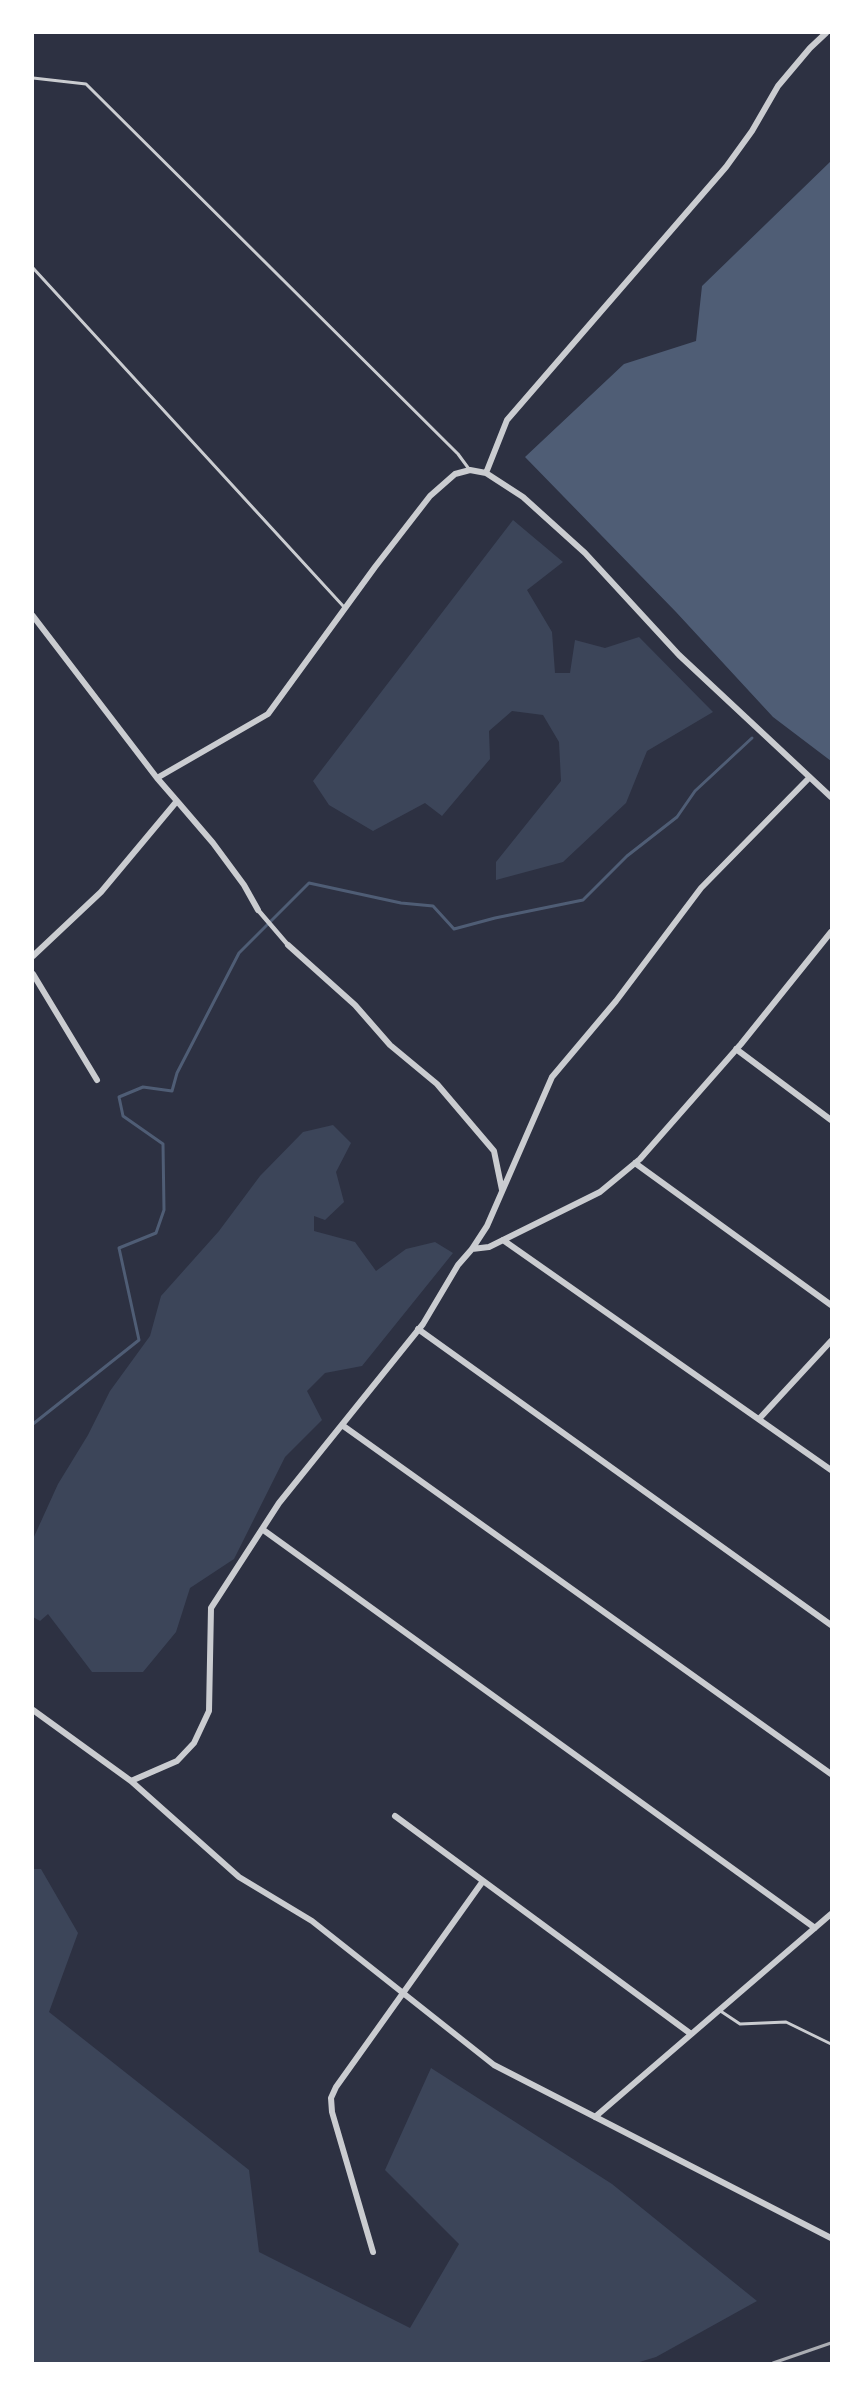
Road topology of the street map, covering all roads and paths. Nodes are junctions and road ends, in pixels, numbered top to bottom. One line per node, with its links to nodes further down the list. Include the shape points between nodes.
1 (826, 33): 5 (street, via 778,86 726,167 507,420)
2 (33, 78): 4 (lane, via 86,84)
3 (33, 268): 6 (lane)
4 (470, 470): 5 (street); 6 (street, via 455,474 430,496)
5 (486, 473): 9 (street, via 523,497 585,553 679,655)
6 (345, 609): 8 (street, via 268,714)
7 (33, 616): 8 (street)
8 (157, 778): 11 (street)
9 (810, 778): 10 (street); 21 (street, via 701,888 616,1001 552,1077)
10 (831, 796)
11 (177, 801): 12 (street, via 225,860); 15 (street, via 101,892)
12 (258, 910): 14 (street)
13 (831, 933): 17 (street)
14 (288, 945): 21 (street, via 355,1005 390,1046 437,1084 494,1151)
15 (33, 956)
16 (33, 974): 18 (street)
17 (736, 1049): 19 (street); 20 (street)
18 (97, 1080)
19 (831, 1120)
20 (636, 1163): 22 (street, via 600,1192); 24 (street)
21 (502, 1191): 23 (street)
22 (504, 1240): 23 (street); 27 (street)
23 (472, 1249): 25 (street)
24 (831, 1305)
25 (418, 1329): 28 (street); 31 (street)
26 (831, 1341): 27 (street)
27 (759, 1419): 29 (street)
28 (342, 1425): 30 (street); 33 (street)
29 (831, 1470)
30 (262, 1530): 34 (street, via 211,1608 209,1711 194,1743 177,1761); 38 (street)
31 (831, 1625)
32 (33, 1710): 34 (street)
33 (831, 1774)
34 (131, 1781): 39 (street, via 239,1877 312,1921)
35 (395, 1816): 36 (street)
36 (483, 1881): 39 (street); 41 (street)
37 (831, 1914): 38 (street)
38 (815, 1928): 40 (street)
39 (404, 1993): 43 (street, via 494,2065); 45 (street, via 331,2098)
40 (719, 2010): 41 (street); 42 (lane, via 740,2024 786,2022)
41 (691, 2034): 43 (street)
42 (831, 2044)
43 (595, 2117): 44 (street)
44 (831, 2238)
45 (373, 2252)

